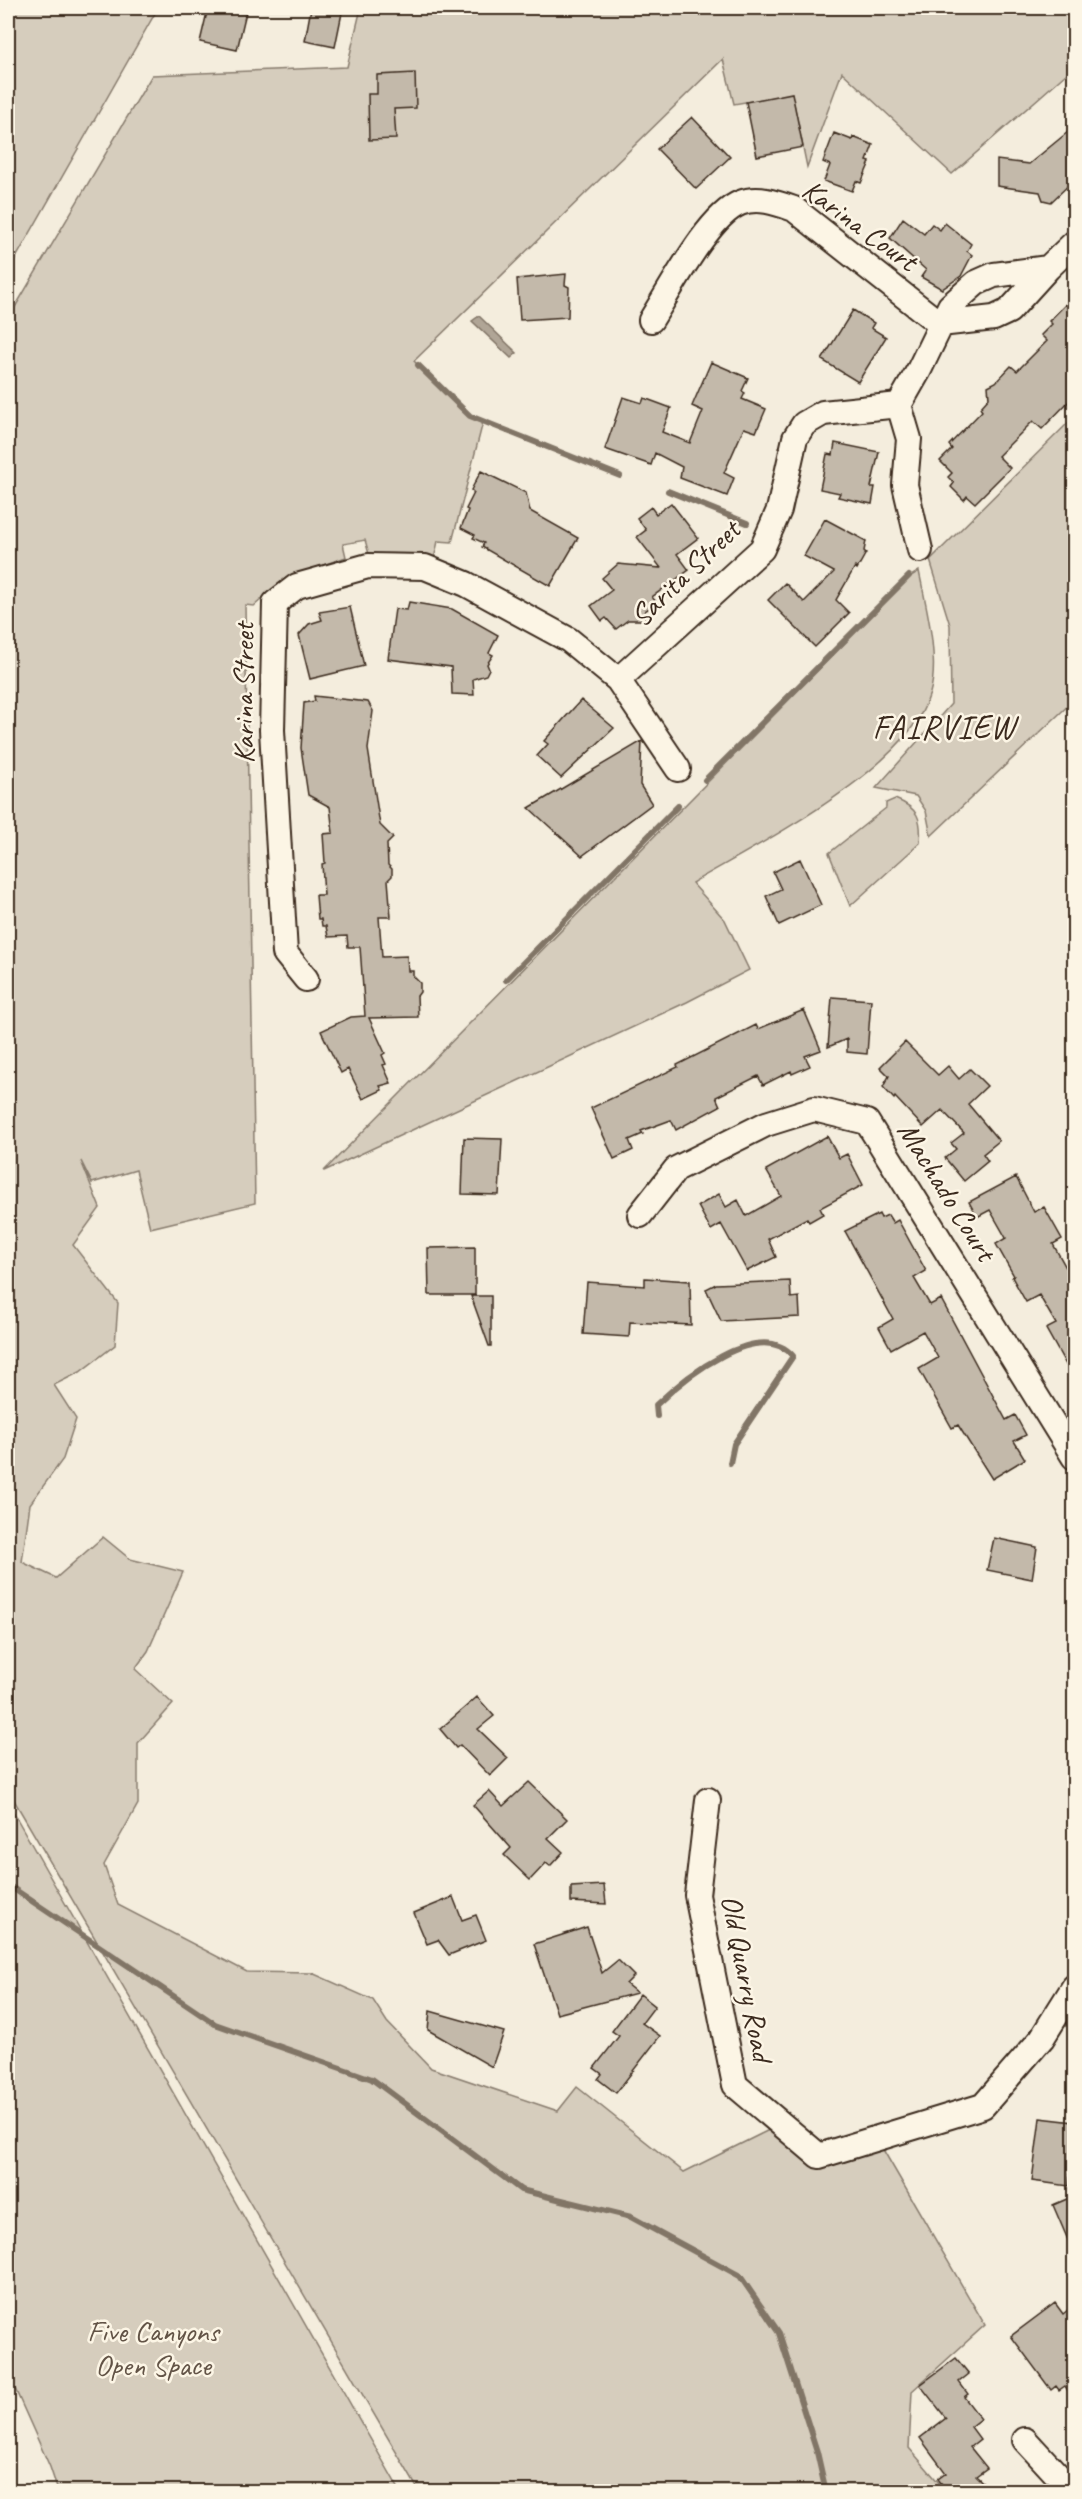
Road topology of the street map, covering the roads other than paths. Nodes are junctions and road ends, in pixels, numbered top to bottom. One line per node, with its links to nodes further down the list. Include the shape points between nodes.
1 (1074, 243): 2 (street)
2 (1047, 268): 3 (street, via 994,275); 4 (street, via 1009,311)
3 (971, 287): 4 (street); 6 (street, via 950,306)
4 (983, 318): 6 (street)
5 (651, 320): 6 (street, Karina Court, via 715,220 740,203 768,200 794,209)
6 (940, 324): 7 (street)
7 (899, 405): 8 (street, via 909,439 905,485); 9 (street, Sarita Street, via 822,413 804,424 795,438 779,510 762,549)
8 (920, 550)
9 (618, 680): 10 (street, Karina Street); 11 (street, Karina Street, via 569,640 466,584 425,567 368,566 297,586 274,603 272,730 285,953)
10 (678, 769)
11 (306, 979)
12 (640, 1215): 13 (street, Machado Court, via 676,1169 766,1124 814,1109 867,1122)
13 (1074, 1457)
14 (708, 1800): 15 (street, Old Quarry Road, via 697,1895 735,2085 819,2156 983,2106 1042,2038)
15 (1074, 1987)
16 (1025, 2440): 17 (street)
17 (1074, 2489)

